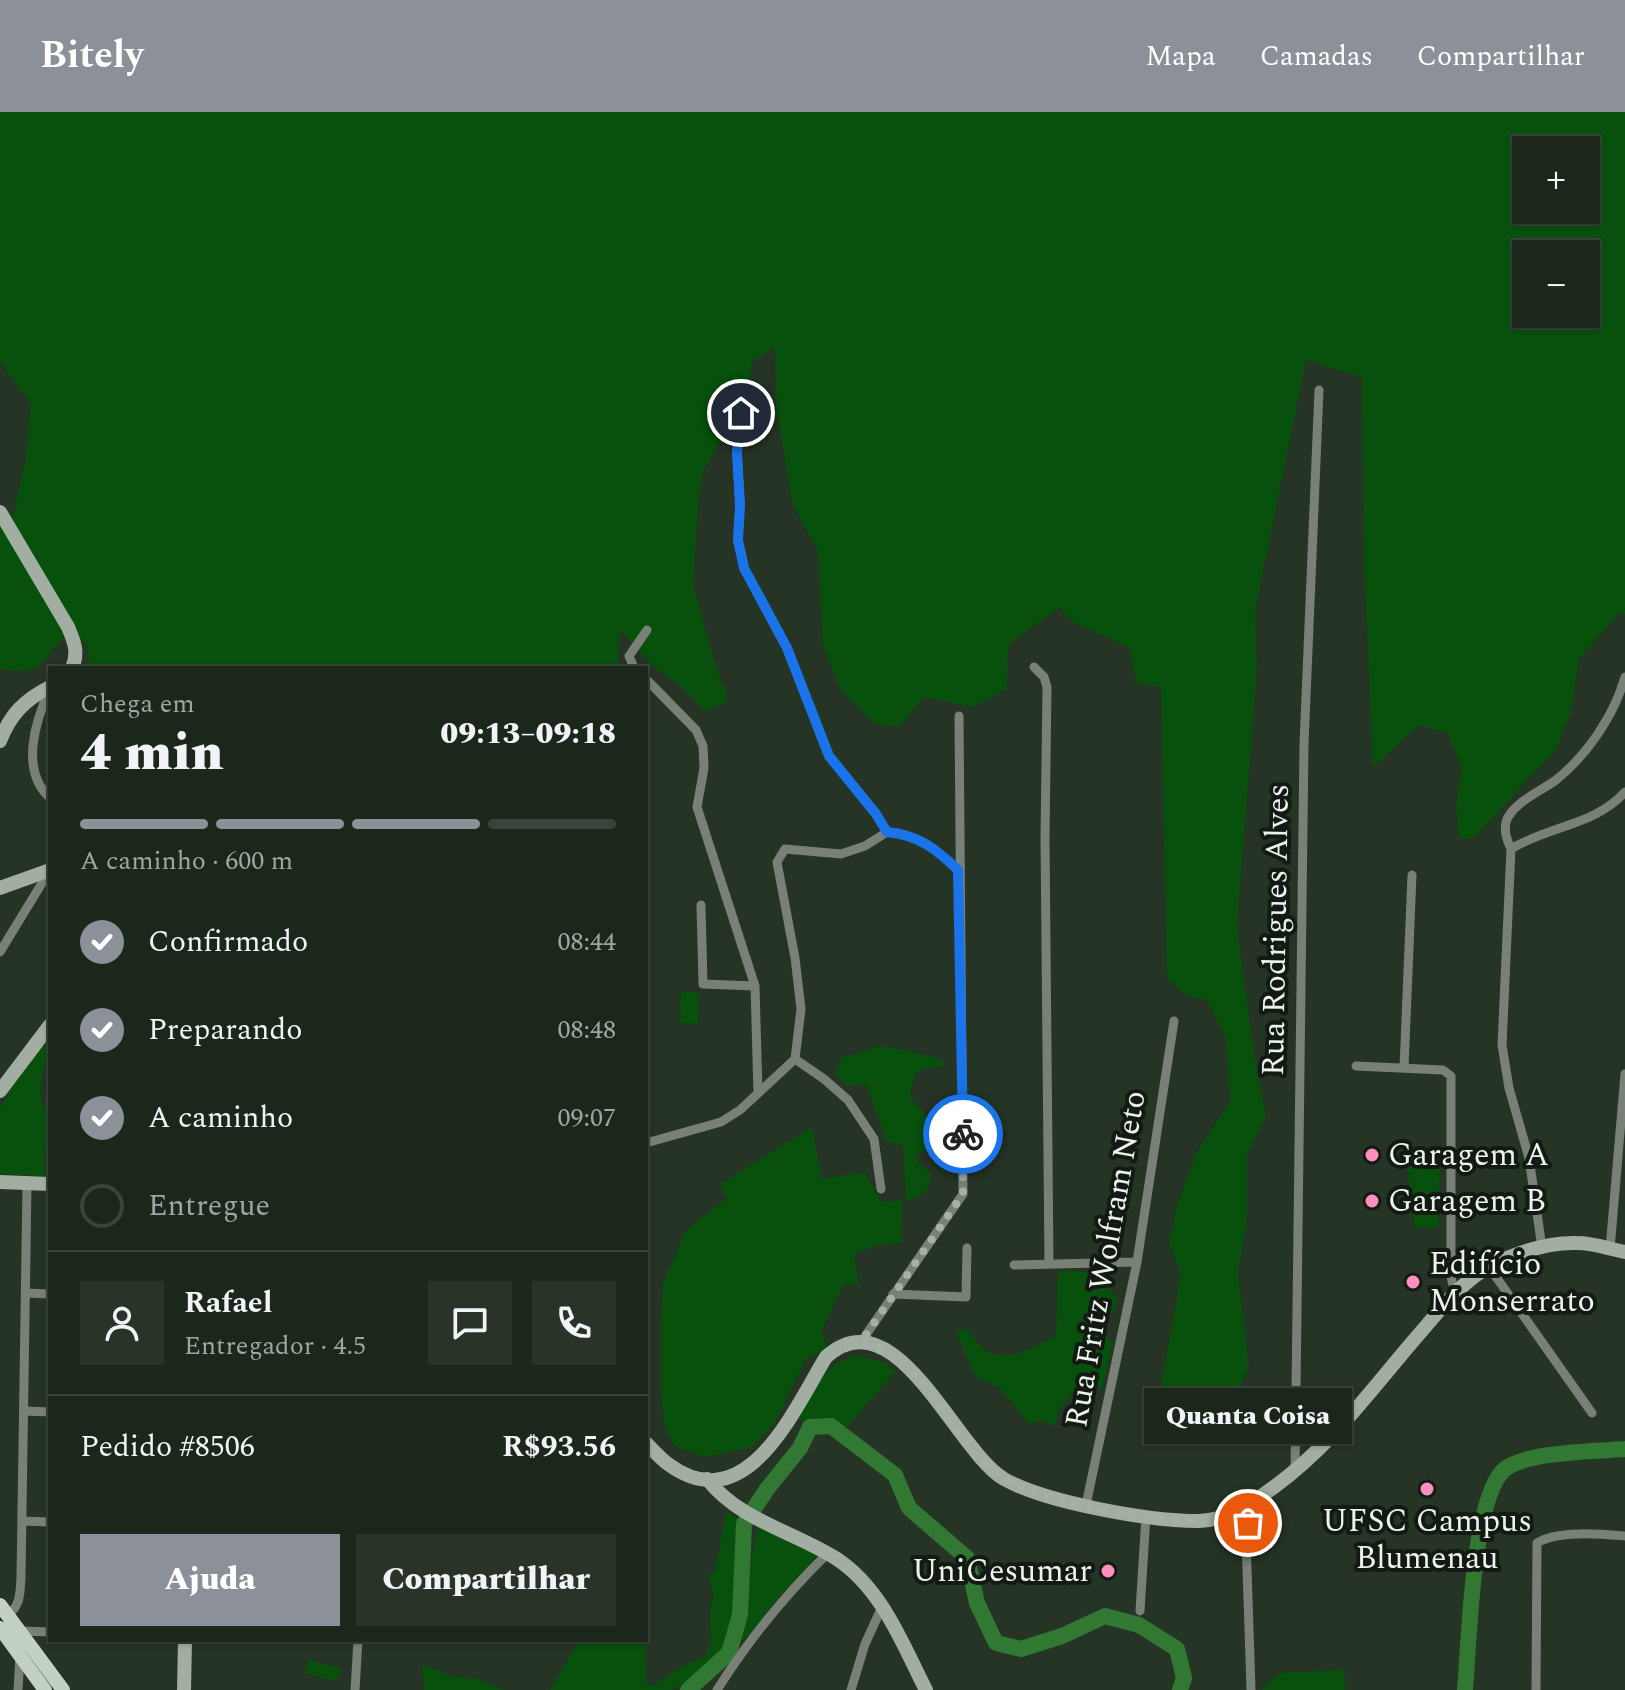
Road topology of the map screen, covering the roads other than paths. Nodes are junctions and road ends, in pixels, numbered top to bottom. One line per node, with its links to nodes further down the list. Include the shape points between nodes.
1 (1319, 390): 55 (street, Rua Rodrigues Alves, via 1304,744)
2 (741, 413): 16 (street, via 738,540 744,568 787,648 829,756)
3 (0, 512): 5 (main road, via 68,627 76,646)
4 (647, 630): 6 (street, via 629,656)
5 (73, 666)
6 (633, 666)
7 (1034, 667): 43 (street, via 1047,687)
8 (1625, 677): 17 (street, via 1597,737 1579,759 1507,819 1505,836)
9 (648, 681): 25 (street, via 696,730 703,746 697,807)
10 (48, 689): 13 (main road, via 17,709)
11 (48, 693): 15 (street, via 36,720 33,747 39,783)
12 (959, 716): 18 (street)
13 (0, 741)
14 (1625, 792): 17 (street, via 1589,819)
15 (48, 795)
16 (887, 832): 18 (street, via 931,845); 28 (street, via 841,854 785,849 780,854 777,862 801,1009)
17 (1511, 849): 40 (street, via 1502,1045 1529,1158)
18 (958, 870): 49 (street, via 963,1194)
19 (48, 871): 22 (main road)
20 (48, 873): 24 (street)
21 (1412, 875): 30 (street)
22 (0, 888)
23 (701, 905): 25 (street, via 703,984)
24 (0, 952)
25 (755, 986): 33 (street)
26 (1174, 1021): 42 (street, Rua Fritz Wolfram Neto)
27 (48, 1028): 32 (main road)
28 (795, 1059): 33 (street); 38 (street, via 848,1100 874,1139)
29 (1356, 1066): 30 (street)
30 (1404, 1068): 47 (street, via 1443,1070 1451,1076)
31 (1625, 1074): 41 (street)
32 (0, 1091)
33 (758, 1093): 34 (street, via 721,1122)
34 (648, 1142)
35 (0, 1182): 36 (main road)
36 (27, 1184): 37 (main road); 46 (street)
37 (48, 1184)
38 (881, 1189)
39 (967, 1248): 49 (street, via 966,1297)
40 (1542, 1248): 41 (main road, via 1577,1243); 45 (main road)
41 (1618, 1250)
42 (1137, 1262): 43 (street); 57 (street, Rua Fritz Wolfram Neto)
43 (1049, 1264): 44 (street)
44 (1014, 1265)
45 (1489, 1267): 47 (main road); 53 (street)
46 (26, 1293): 48 (street); 51 (street)
47 (1455, 1293): 55 (main road, via 1338,1431)
48 (48, 1294)
49 (893, 1294): 50 (street)
50 (861, 1342): 56 (main road, via 836,1348 826,1357 773,1445); 57 (main road, via 889,1351 914,1372 984,1464 1047,1497)
51 (24, 1411): 52 (street); 60 (street)
52 (48, 1412)
53 (1592, 1413)
54 (648, 1445): 56 (main road, via 675,1469)
55 (1295, 1471): 58 (main road)
56 (727, 1490): 63 (main road, via 765,1523)
57 (1086, 1505): 59 (main road)
58 (1245, 1508): 59 (main road, via 1200,1521); 80 (street)
59 (1146, 1515): 65 (street)
60 (22, 1521): 61 (street); 66 (street, via 19,1600 16,1609)
61 (48, 1522)
62 (1625, 1536): 81 (street, via 1594,1534 1537,1543)
63 (827, 1554): 64 (main road, via 865,1583); 77 (street, via 780,1605)
64 (882, 1607): 78 (street); 79 (main road)
65 (1140, 1611)
66 (3, 1616): 67 (main road); 71 (main road)
67 (21, 1631): 68 (street); 74 (main road)
68 (48, 1632)
69 (185, 1642): 75 (main road)
70 (358, 1642): 76 (street)
71 (20, 1655): 72 (street); 73 (main road)
72 (18, 1690)
73 (45, 1690)
74 (63, 1690)
75 (184, 1690)
76 (355, 1690)
77 (717, 1690)
78 (851, 1690)
79 (926, 1690)
80 (1251, 1690)
81 (1536, 1690)

